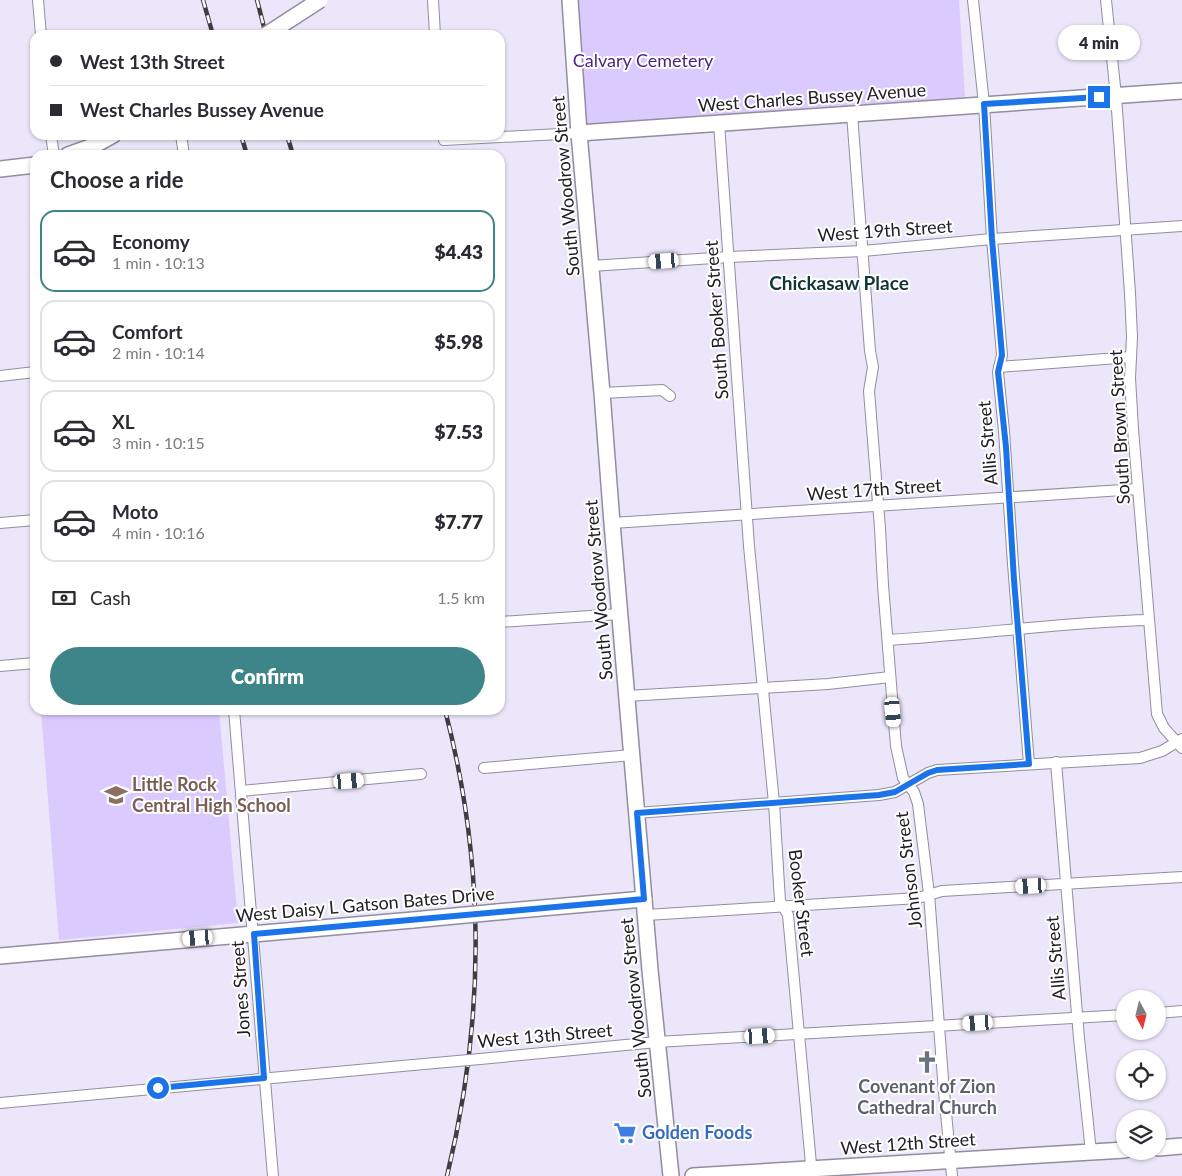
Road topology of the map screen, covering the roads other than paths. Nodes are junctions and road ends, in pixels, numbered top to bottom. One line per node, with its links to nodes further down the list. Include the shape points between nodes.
1 (38, 0): 7 (street)
2 (320, 0): 8 (main road, bridge)
3 (433, 0): 9 (street)
4 (570, 0): 15 (main road, South Woodrow Street)
5 (973, 0): 12 (street, Allis Street)
6 (1106, 0): 11 (street, South Brown Street)
7 (41, 30)
8 (274, 30)
9 (436, 30)
10 (1182, 91): 11 (main road, West Charles Bussey Avenue)
11 (1116, 96): 12 (main road, West Charles Bussey Avenue); 22 (street, South Brown Street)
12 (984, 104): 13 (main road, West Charles Bussey Avenue); 23 (street, Allis Street)
13 (852, 114): 14 (main road, West Charles Bussey Avenue); 24 (street, Johnson Street)
14 (719, 123): 15 (main road, West Charles Bussey Avenue); 25 (street, South Booker Street)
15 (579, 133): 16 (street, West Charles Bussey Avenue); 26 (main road, South Woodrow Street)
16 (505, 136)
17 (104, 140): 18 (main road)
18 (82, 150)
19 (30, 166): 20 (main road)
20 (0, 170)
21 (1182, 226): 22 (street, West 19th Street)
22 (1125, 230): 23 (street, West 19th Street); 27 (street, South Brown Street)
23 (992, 239): 24 (street, West 19th Street); 28 (street, Allis Street, via 1002,355)
24 (863, 251): 25 (street, West 19th Street); 35 (street, Johnson Street, via 873,367 869,391)
25 (729, 257): 26 (street, West 19th Street); 36 (street, South Booker Street)
26 (591, 266): 31 (main road, South Woodrow Street)
27 (1131, 357): 28 (street); 33 (street, South Brown Street, via 1130,394)
28 (999, 367): 34 (street, Allis Street)
29 (30, 373): 30 (street)
30 (0, 376)
31 (602, 393): 32 (street, via 662,390); 39 (main road, South Woodrow Street)
32 (670, 396)
33 (1138, 489): 34 (street, West 17th Street); 41 (street, South Brown Street)
34 (1010, 498): 35 (street, West 17th Street); 43 (street, Allis Street)
35 (878, 506): 36 (street, West 17th Street); 44 (street, Johnson Street)
36 (747, 514): 39 (street, West 17th Street); 48 (street, Booker Street)
37 (30, 520): 38 (street)
38 (0, 523)
39 (612, 523): 40 (main road, South Woodrow Street)
40 (620, 614): 42 (street); 49 (main road, South Woodrow Street)
41 (1149, 620): 43 (street, via 1094,621); 51 (street, South Brown Street, via 1157,714 1164,728)
42 (505, 622)
43 (1018, 630): 44 (street); 54 (street, Allis Street)
44 (888, 640): 47 (street, Johnson Street)
45 (30, 663): 46 (street)
46 (0, 666)
47 (890, 677): 48 (street); 57 (street, Johnson Street, via 898,760)
48 (762, 687): 49 (street); 59 (street, Booker Street)
49 (627, 696): 52 (main road, South Woodrow Street)
50 (234, 715): 58 (street, Jones Street)
51 (1180, 743): 53 (street, via 1140,758)
52 (632, 755): 55 (street); 60 (main road, South Woodrow Street)
53 (1056, 762): 54 (street); 62 (street, Allis Street)
54 (1029, 764): 57 (street, via 937,770)
55 (484, 768)
56 (421, 774): 58 (street)
57 (908, 784): 59 (street, via 895,792 879,795); 63 (street, Johnson Street, via 918,804)
58 (241, 791): 67 (street, Jones Street)
59 (774, 803): 60 (street); 65 (street, Booker Street, via 780,901)
60 (637, 813): 64 (main road, South Woodrow Street)
61 (1182, 876): 62 (street)
62 (1066, 884): 63 (street); 72 (street, Allis Street)
63 (929, 894): 65 (street, via 918,898); 73 (street, Johnson Street)
64 (644, 899): 66 (main road, South Woodrow Street); 67 (main road, West Daisy L Gatson Bates Drive, bridge)
65 (784, 907): 66 (street); 74 (street, Booker Street, via 788,914)
66 (646, 915): 75 (main road, South Woodrow Street)
67 (254, 934): 68 (main road, West Daisy L Gatson Bates Drive); 76 (street, Jones Street)
68 (0, 956)
69 (1182, 1011): 70 (street)
70 (1166, 1012)
71 (1116, 1016): 72 (street, West 13th Street)
72 (1078, 1018): 73 (street, West 13th Street); 81 (street, Allis Street)
73 (940, 1025): 74 (street, West 13th Street); 82 (street, Johnson Street)
74 (798, 1034): 75 (street, West 13th Street); 83 (street, Booker Street)
75 (657, 1042): 76 (street, West 13th Street, bridge); 85 (main road, South Woodrow Street)
76 (264, 1078): 77 (street, West 13th Street); 84 (street, Jones Street)
77 (0, 1102)
78 (1182, 1146): 79 (main road)
79 (1166, 1147)
80 (1116, 1151): 81 (main road, West 12th Street)
81 (1090, 1152): 82 (main road, West 12th Street)
82 (951, 1160): 83 (main road, West 12th Street); 87 (street, Johnson Street)
83 (812, 1172): 86 (main road, West 12th Street)
84 (273, 1176)
85 (671, 1176)
86 (693, 1176)
87 (952, 1176)

